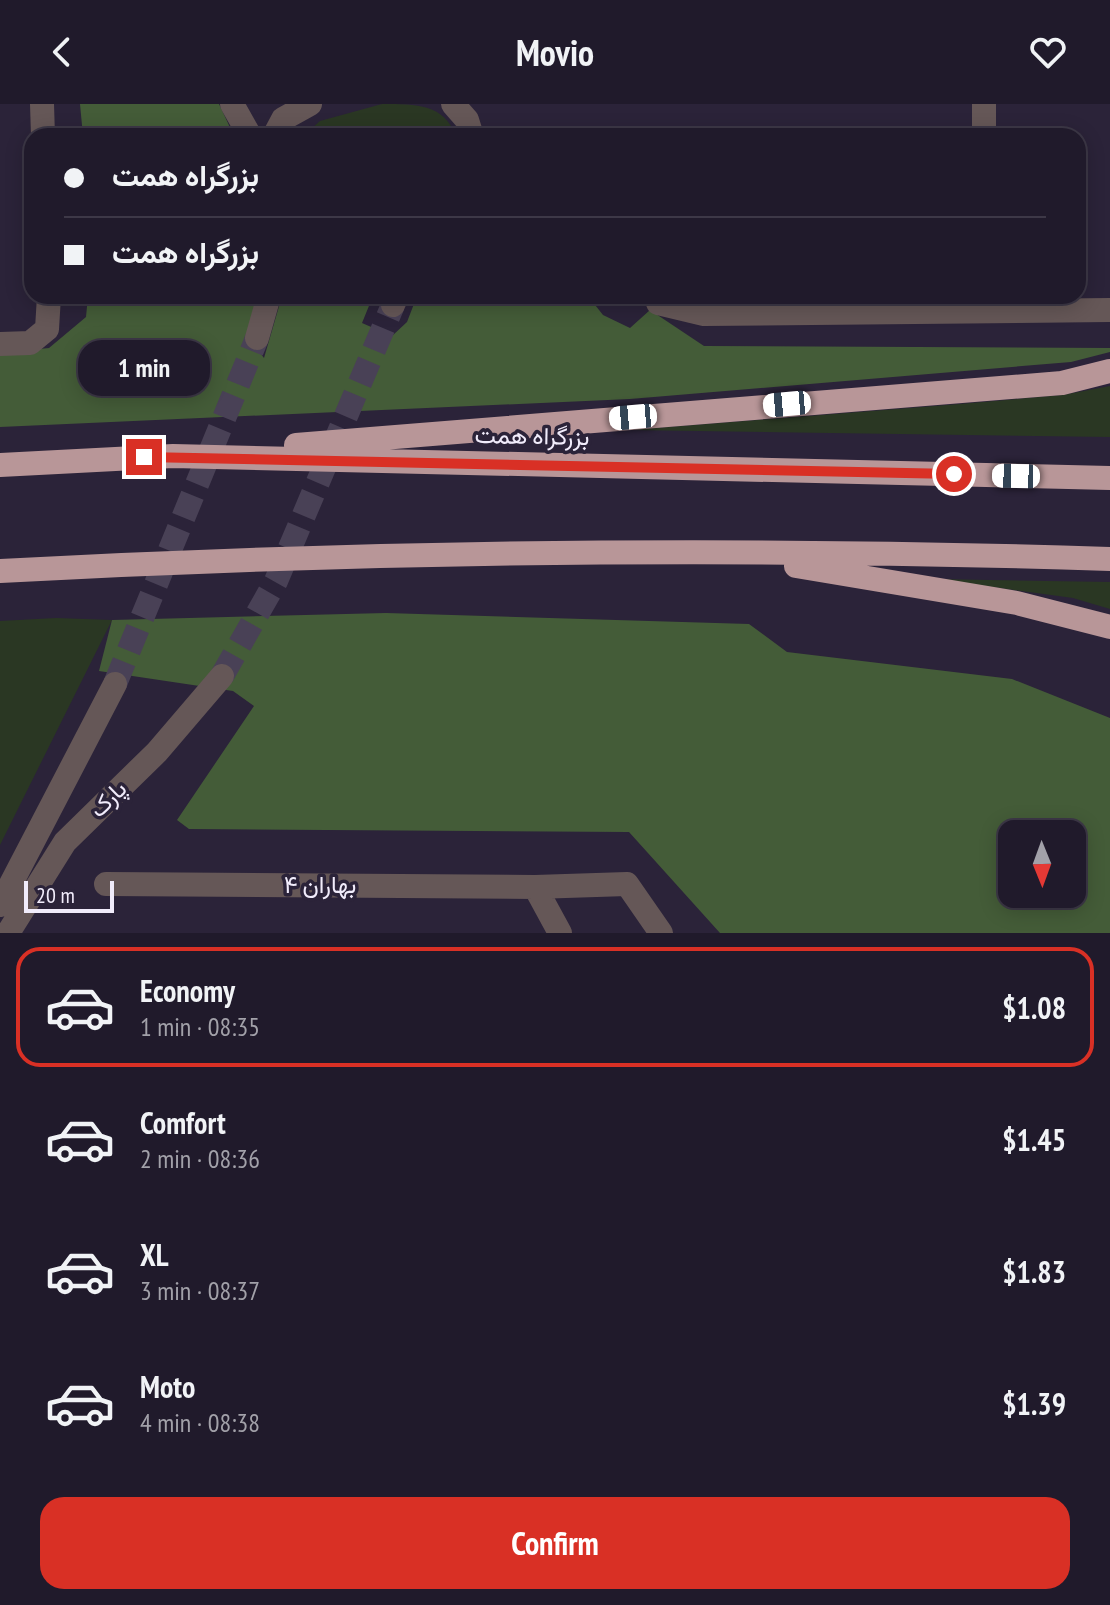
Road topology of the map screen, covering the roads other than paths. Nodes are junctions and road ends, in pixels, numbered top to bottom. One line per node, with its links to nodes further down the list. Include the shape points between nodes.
1 (42, 104): 6 (street)
2 (232, 104): 7 (street)
3 (310, 104): 8 (street, via 283,119)
4 (984, 104): 10 (street)
5 (456, 105): 9 (street)
6 (43, 128)
7 (246, 128)
8 (278, 128)
9 (468, 128)
10 (984, 128)
11 (49, 304): 17 (street, via 47,329 30,343)
12 (267, 304): 16 (street)
13 (662, 304): 14 (street, via 704,314)
14 (985, 304): 15 (street)
15 (1110, 310)
16 (257, 338)
17 (0, 344)
18 (1110, 371): 19 (highway, via 1062,383)
19 (173, 456): 20 (highway, بزرگراه همت); 21 (highway, بزرگراه همت)
20 (0, 465)
21 (1110, 478)
22 (723, 552): 23 (highway); 24 (highway, via 209,560); 25 (highway, via 1017,603)
23 (1110, 559)
24 (0, 571)
25 (1110, 627)
26 (222, 676): 31 (street, پارک, via 157,752 65,842)
27 (115, 684): 30 (street, پارک)
28 (106, 884): 29 (street, بهاران ۴)
29 (535, 887): 32 (street); 33 (street, بهاران ۴, via 627,884)
30 (0, 905)
31 (8, 933)
32 (560, 933)
33 (661, 933)

